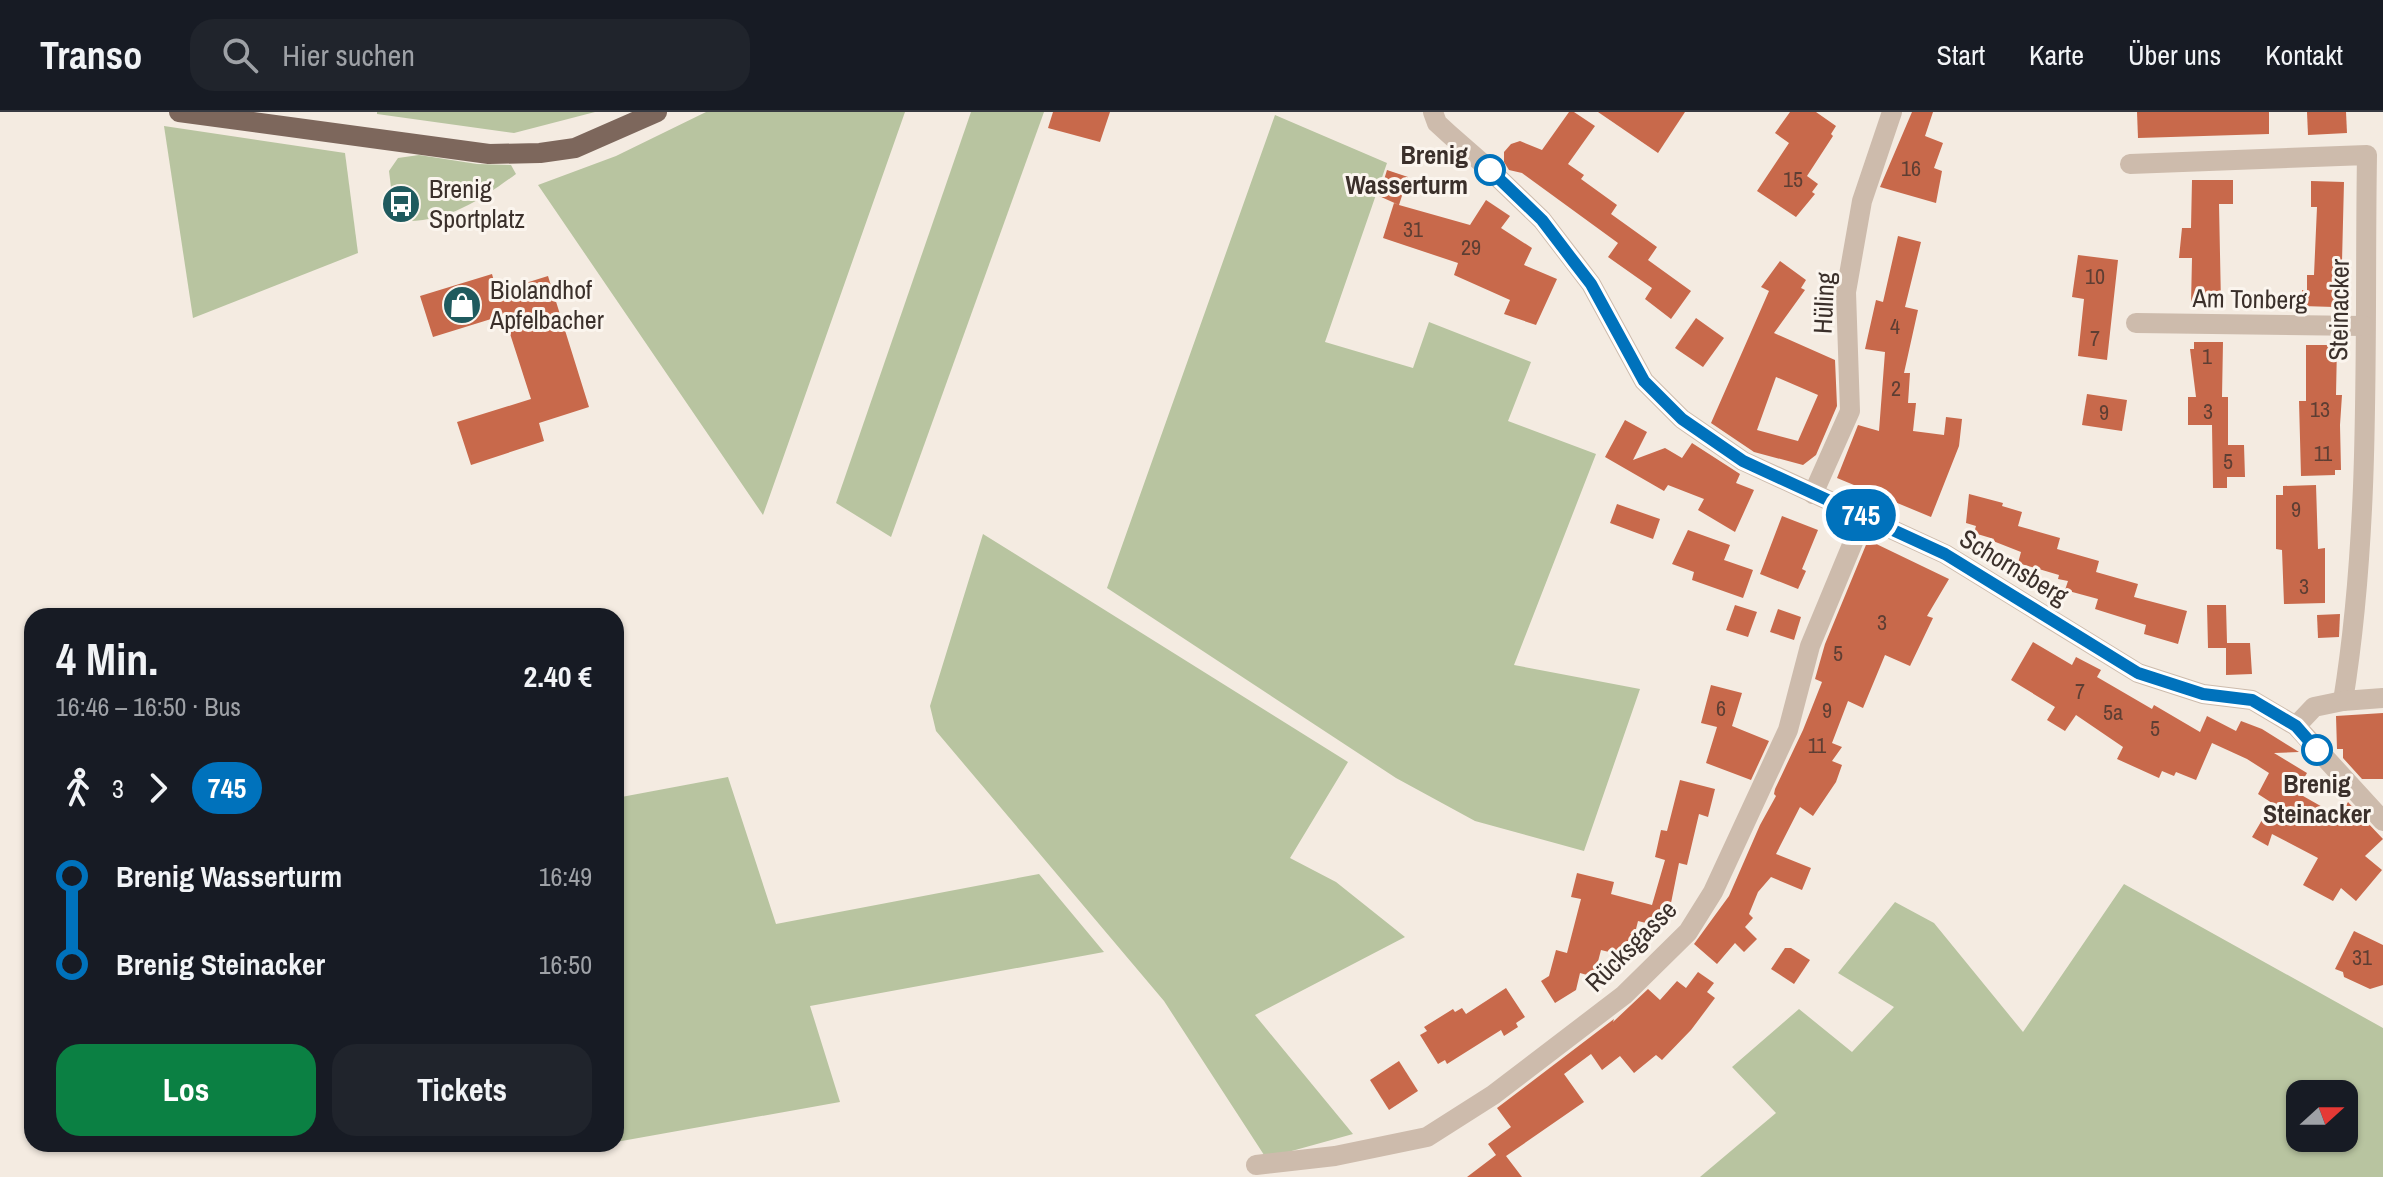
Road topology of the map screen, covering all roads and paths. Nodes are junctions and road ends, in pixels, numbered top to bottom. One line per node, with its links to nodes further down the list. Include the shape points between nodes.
1 (179, 112): 2 (main road, via 489,154 575,148)
2 (657, 112)
3 (1433, 112): 9 (street, Schornsberg, via 1437,123 1542,220 1591,284 1644,381 1682,419 1743,461)
4 (1892, 112): 9 (street, Hüling, via 1862,201 1846,292 1850,411)
5 (2130, 164): 6 (street, Steinacker, via 2367,155)
6 (2374, 280): 8 (street, Steinacker)
7 (2136, 323): 8 (street, Am Tonberg)
8 (2364, 326): 12 (street, Steinacker, via 2364,506)
9 (1813, 494): 10 (street, Schornsberg)
10 (1864, 516): 13 (street, Schornsberg, via 1945,554 2138,673 2203,694 2252,700); 15 (street, Rücksgasse, via 1810,646 1788,730 1713,892 1688,932 1624,995 1493,1095 1427,1137)
11 (2383, 698): 12 (street)
12 (2343, 701): 13 (street, via 2314,707)
13 (2296, 726): 14 (street, Schornsberg)
14 (2383, 821)
15 (1256, 1165)

